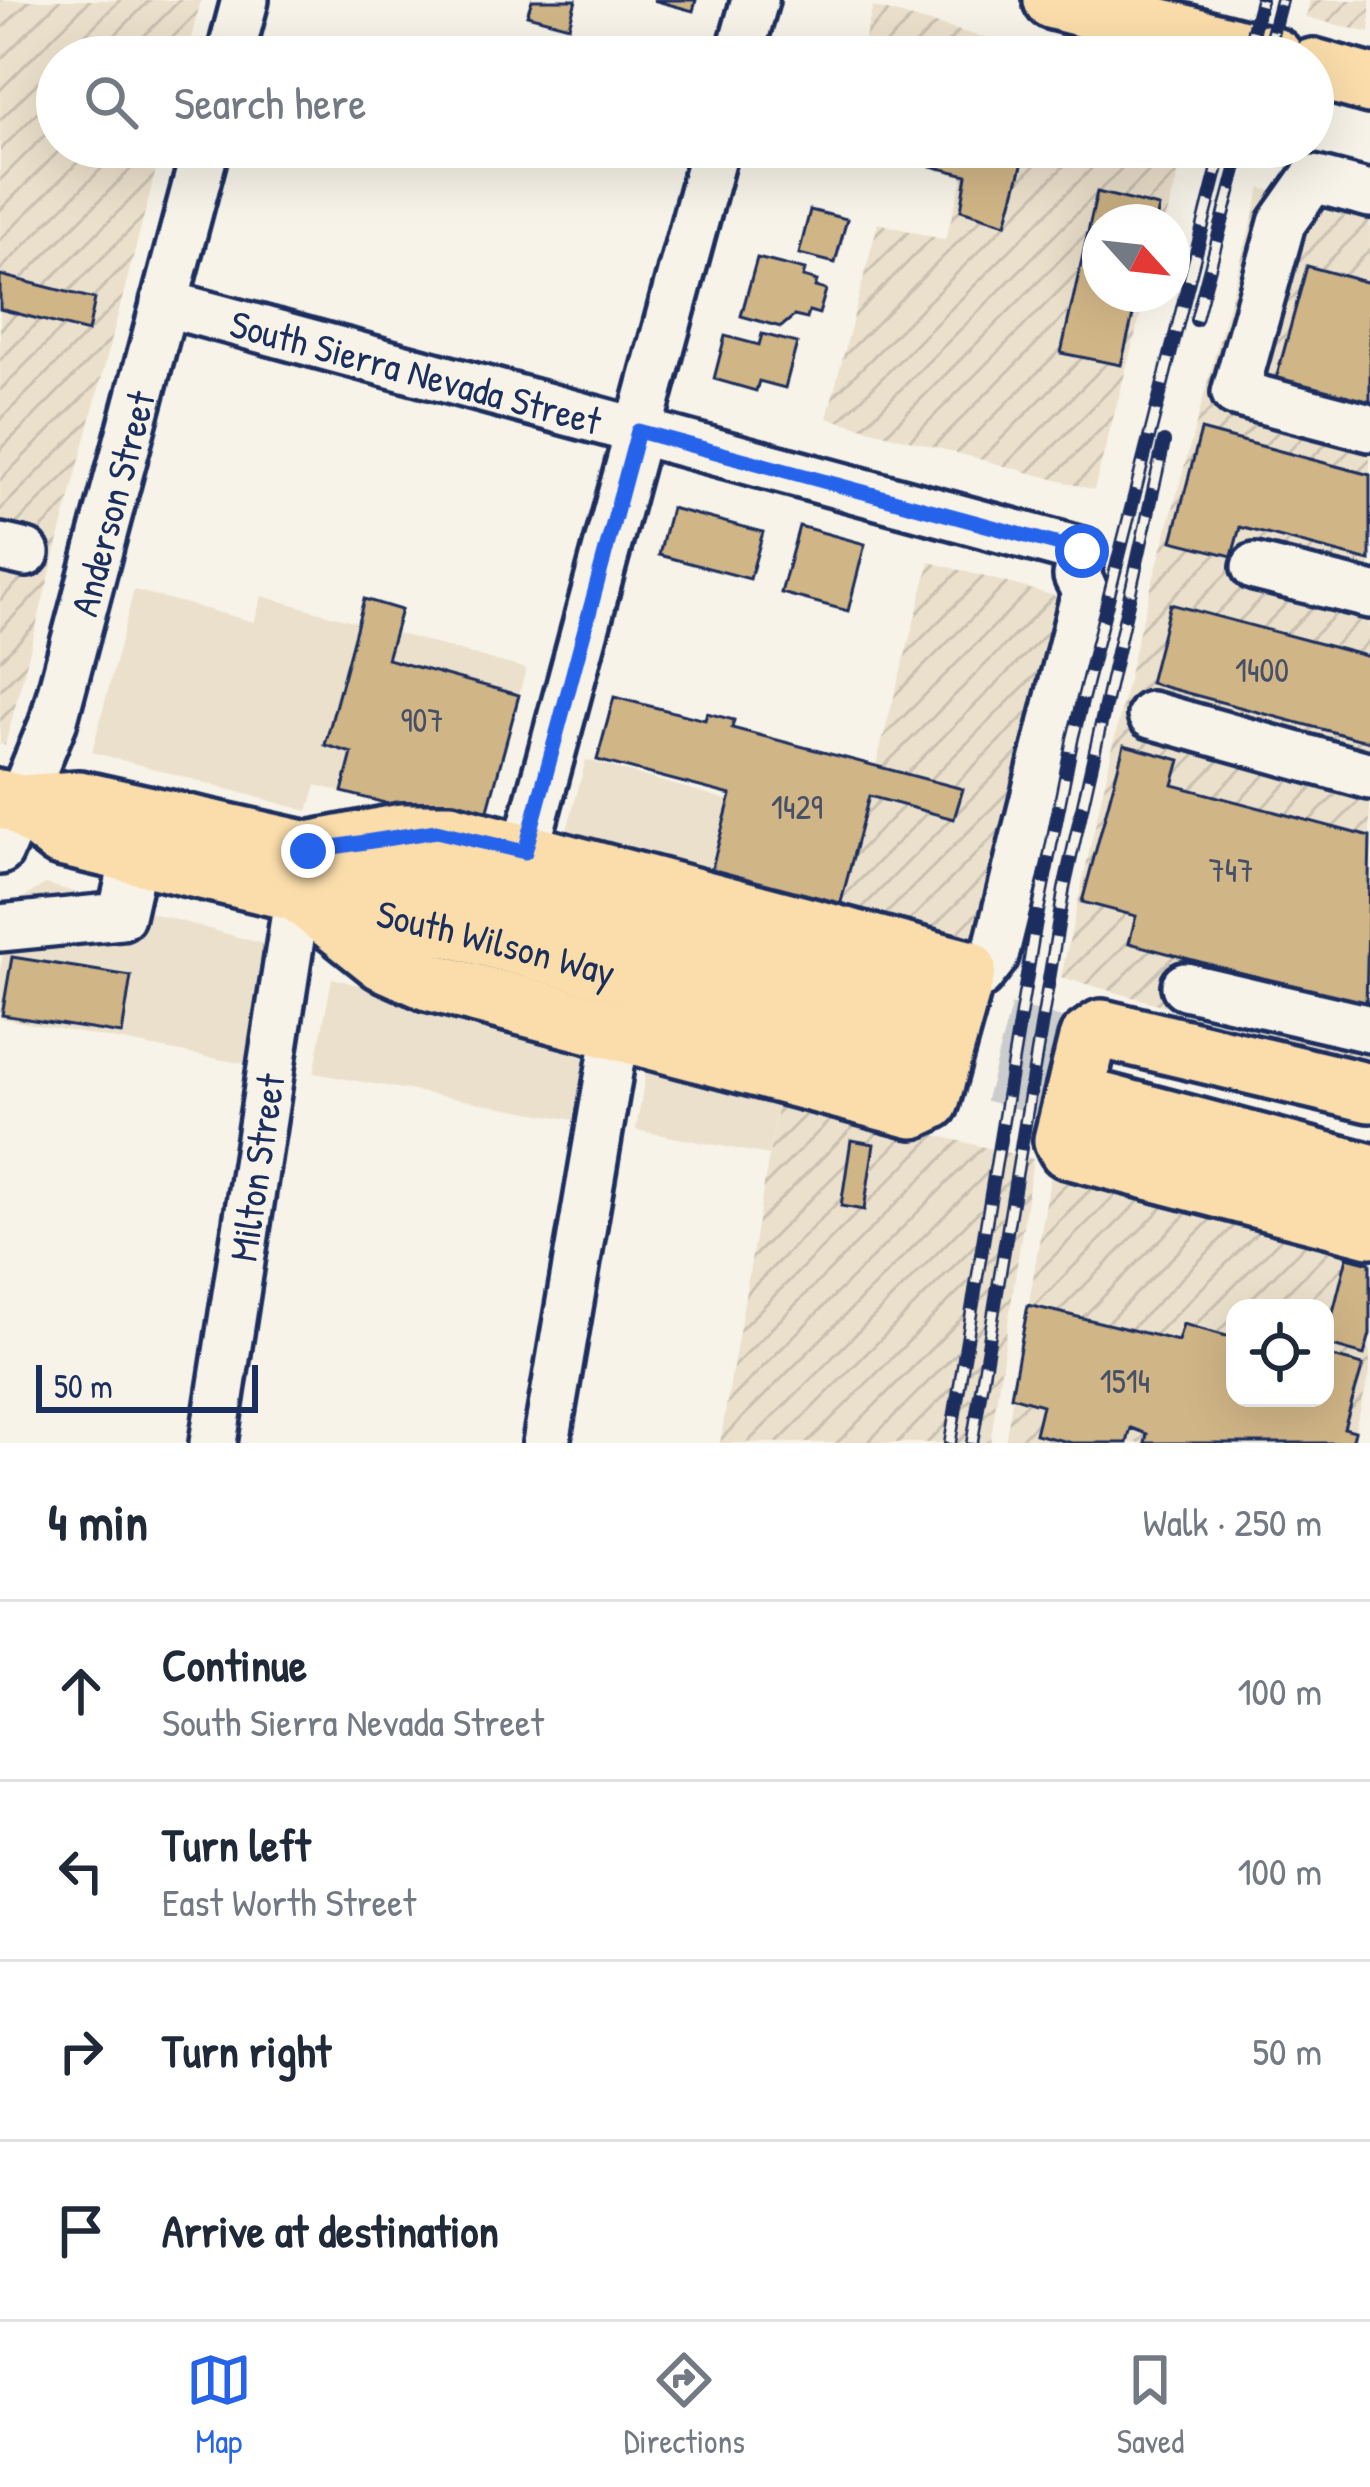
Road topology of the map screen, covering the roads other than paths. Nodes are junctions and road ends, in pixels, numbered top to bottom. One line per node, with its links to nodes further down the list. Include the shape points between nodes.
1 (245, 0): 5 (street)
2 (754, 0): 6 (street)
3 (1053, 0): 4 (main road)
4 (1156, 13): 7 (main road)
5 (236, 36)
6 (745, 36)
7 (1218, 36)
8 (1334, 74): 9 (main road)
9 (1370, 84)
10 (200, 168): 13 (street, Anderson Street)
11 (709, 168): 15 (street)
12 (1370, 194): 14 (street, via 1313,179 1282,223 1235,393)
13 (164, 303): 15 (street, South Sierra Nevada Street); 20 (street, Anderson Street, via 53,723)
14 (1370, 428)
15 (638, 431): 21 (street); 25 (street, South Sierra Nevada Street, via 1082,551 1084,592 995,956 980,975)
16 (1255, 567): 17 (street)
17 (1370, 595)
18 (1151, 715): 19 (street)
19 (1370, 776)
20 (6, 818): 22 (main road, South Wilson Way); 23 (main road, South Wilson Way, via 79,800)
21 (525, 852): 23 (main road, via 436,831); 25 (main road)
22 (135, 854): 23 (main road, South Wilson Way); 24 (street, via 121,916)
23 (303, 872): 28 (main road, via 382,961); 29 (main road, South Wilson Way); 34 (street, Milton Street)
24 (0, 928)
25 (967, 968): 28 (main road, via 930,1101 913,1108)
26 (1184, 986): 27 (street)
27 (1370, 1029)
28 (616, 1031): 35 (street)
29 (916, 1031)
30 (1370, 1093): 33 (main road, via 1102,1029 1088,1039 1063,1140 1067,1149)
31 (1370, 1129): 32 (main road, via 1110,1083)
32 (1370, 1172)
33 (1370, 1228)
34 (213, 1443)
35 (546, 1443)

